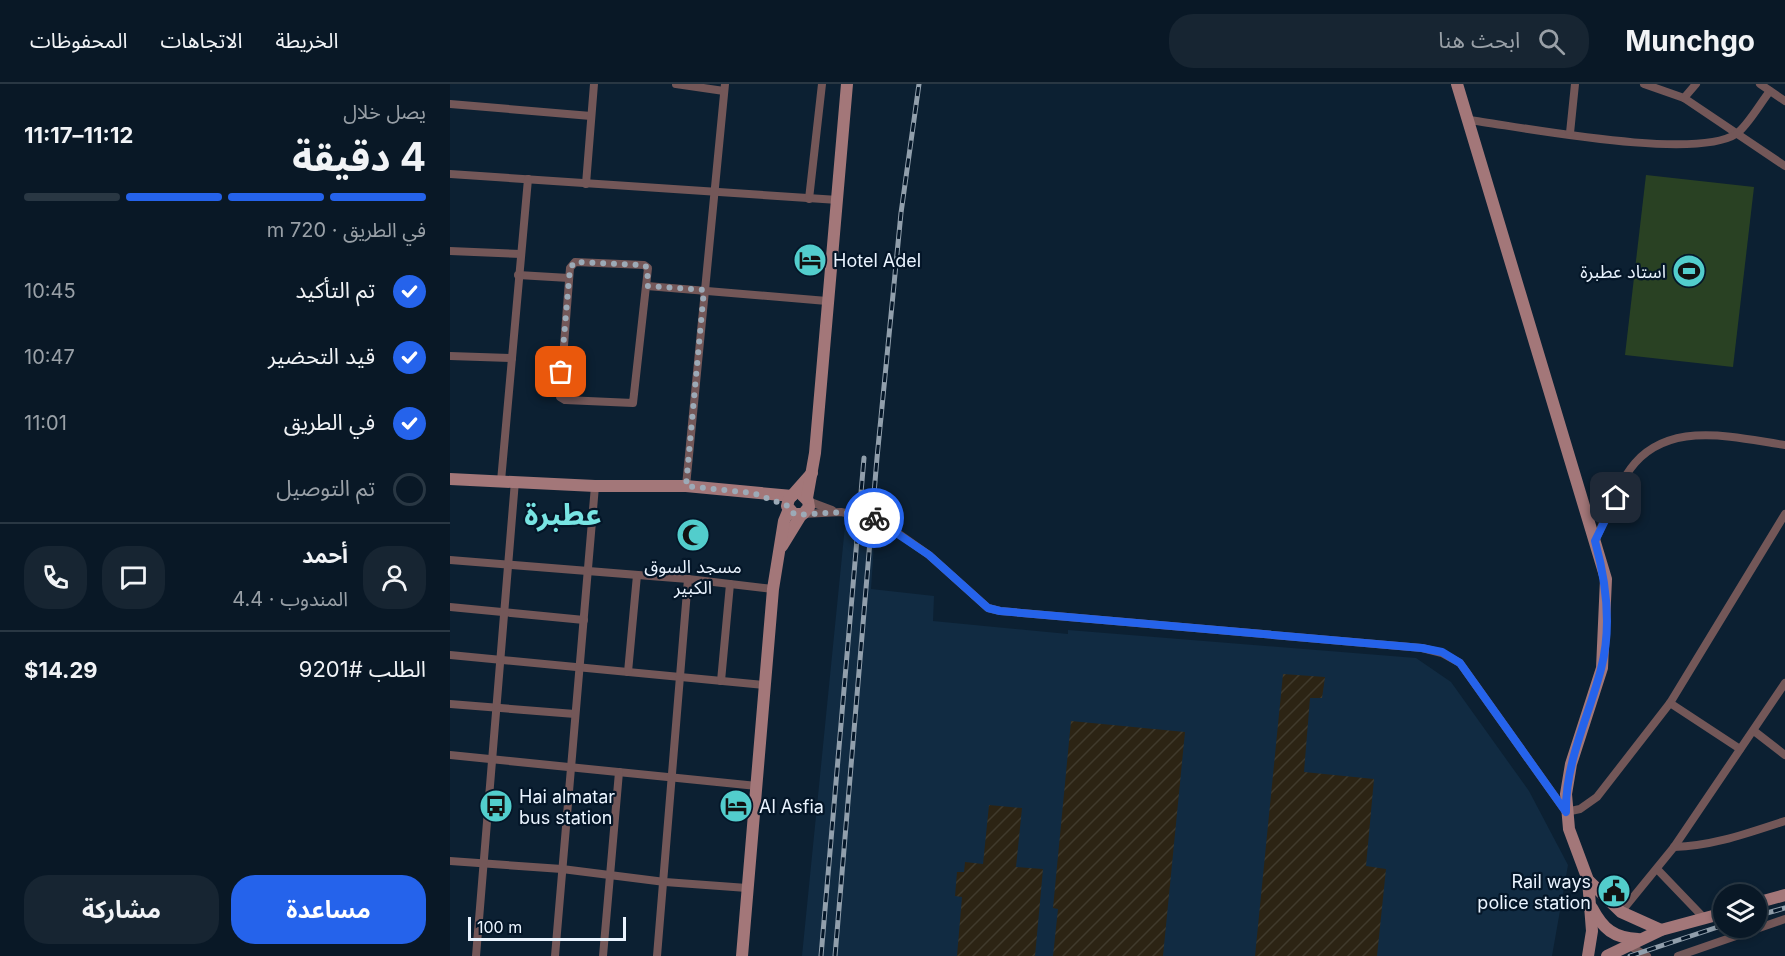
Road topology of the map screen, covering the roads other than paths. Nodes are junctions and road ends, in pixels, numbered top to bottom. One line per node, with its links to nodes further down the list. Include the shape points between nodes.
1 (594, 84): 15 (street)
2 (676, 84): 10 (street)
3 (822, 84): 24 (street)
4 (848, 84): 25 (main road)
5 (1457, 84): 16 (main road)
6 (1575, 84): 17 (street)
7 (1644, 84): 12 (street)
8 (1696, 84): 12 (street)
9 (1760, 84): 11 (street)
10 (724, 87): 23 (street)
11 (1770, 91): 13 (street); 18 (street)
12 (1684, 98): 18 (street)
13 (1785, 101)
14 (450, 104): 15 (street)
15 (591, 116): 22 (street)
16 (1469, 120): 17 (street); 45 (main road)
17 (1570, 133): 18 (street, via 1682,144)
18 (1736, 134): 19 (street)
19 (1785, 166)
20 (450, 174): 21 (street)
21 (528, 180): 22 (street); 27 (street)
22 (586, 184): 23 (street)
23 (714, 194): 24 (street); 31 (street)
24 (809, 199): 25 (street)
25 (838, 200): 32 (main road)
26 (450, 251): 27 (street)
27 (521, 254): 28 (street)
28 (518, 275): 29 (street); 34 (street)
29 (569, 278): 30 (street, via 575,262 644,265 648,268); 30 (street, via 560,395 564,400 635,402)
30 (647, 286): 31 (street)
31 (704, 290): 32 (street); 40 (street)
32 (827, 301): 41 (main road, via 812,473)
33 (450, 356): 34 (street)
34 (512, 358): 37 (street)
35 (1785, 445): 45 (street, via 1698,435 1666,442 1636,462)
36 (450, 479): 37 (main road)
37 (501, 481): 38 (main road)
38 (515, 481): 39 (main road); 48 (street)
39 (595, 486): 40 (main road); 49 (street)
40 (686, 486): 41 (main road)
41 (796, 501): 42 (street); 44 (main road, via 794,514); 46 (main road, via 784,521)
42 (842, 512): 44 (street); 78 (street, via 879,520 929,555 988,608 1000,611 1442,652 1460,663)
43 (1785, 514): 65 (street)
44 (802, 515): 46 (main road)
45 (1595, 541): 78 (main road, via 1606,579 1605,640 1602,668 1571,764)
46 (781, 547): 53 (main road)
47 (450, 560): 48 (street)
48 (508, 565): 49 (street); 55 (street)
49 (589, 571): 50 (street); 56 (street)
50 (637, 575): 51 (street); 60 (street)
51 (688, 579): 52 (street); 61 (street)
52 (730, 584): 53 (street); 62 (street)
53 (773, 589): 64 (main road)
54 (450, 607): 55 (street)
55 (504, 612): 56 (street); 58 (street)
56 (584, 620): 59 (street)
57 (450, 655): 58 (street)
58 (501, 660): 59 (street); 67 (street)
59 (578, 667): 60 (street); 68 (street)
60 (628, 672): 61 (street)
61 (680, 678): 62 (street); 76 (street)
62 (721, 681): 64 (street)
63 (1785, 683): 69 (street)
64 (765, 685): 77 (main road)
65 (1670, 703): 70 (street); 78 (street, via 1597,797 1580,809)
66 (450, 705): 67 (street)
67 (498, 709): 68 (street); 73 (street)
68 (574, 714): 74 (street)
69 (1754, 731): 70 (street); 71 (street)
70 (1740, 749): 80 (street)
71 (1785, 755)
72 (450, 756): 73 (street)
73 (494, 759): 74 (street); 82 (street)
74 (571, 766): 75 (street); 83 (street)
75 (619, 772): 76 (street); 85 (street)
76 (671, 777): 77 (street); 87 (street)
77 (756, 786): 88 (main road)
78 (1566, 812): 86 (main road)
79 (1785, 821): 80 (street, via 1719,842)
80 (1674, 847): 84 (street)
81 (450, 861): 82 (street)
82 (484, 864): 83 (street); 99 (street)
83 (562, 869): 85 (street); 100 (street)
84 (1657, 869): 92 (street); 94 (street)
85 (610, 874): 87 (street); 101 (street)
86 (1588, 880): 91 (main road); 92 (main road)
87 (665, 882): 88 (street); 102 (street)
88 (747, 888): 103 (main road)
89 (1785, 895): 90 (main road)
90 (1767, 900)
91 (1591, 907): 97 (main road, via 1606,931); 104 (main road)
92 (1621, 912): 96 (main road)
93 (1713, 916): 94 (main road)
94 (1704, 918): 96 (main road)
95 (1785, 919): 107 (street)
96 (1661, 930): 97 (main road)
97 (1641, 939): 98 (main road)
98 (1628, 945): 105 (main road); 106 (street)
99 (476, 956)
100 (555, 956)
101 (603, 956)
102 (657, 956)
103 (742, 956)
104 (1588, 956)
105 (1607, 956)
106 (1647, 956)
107 (1678, 956)

